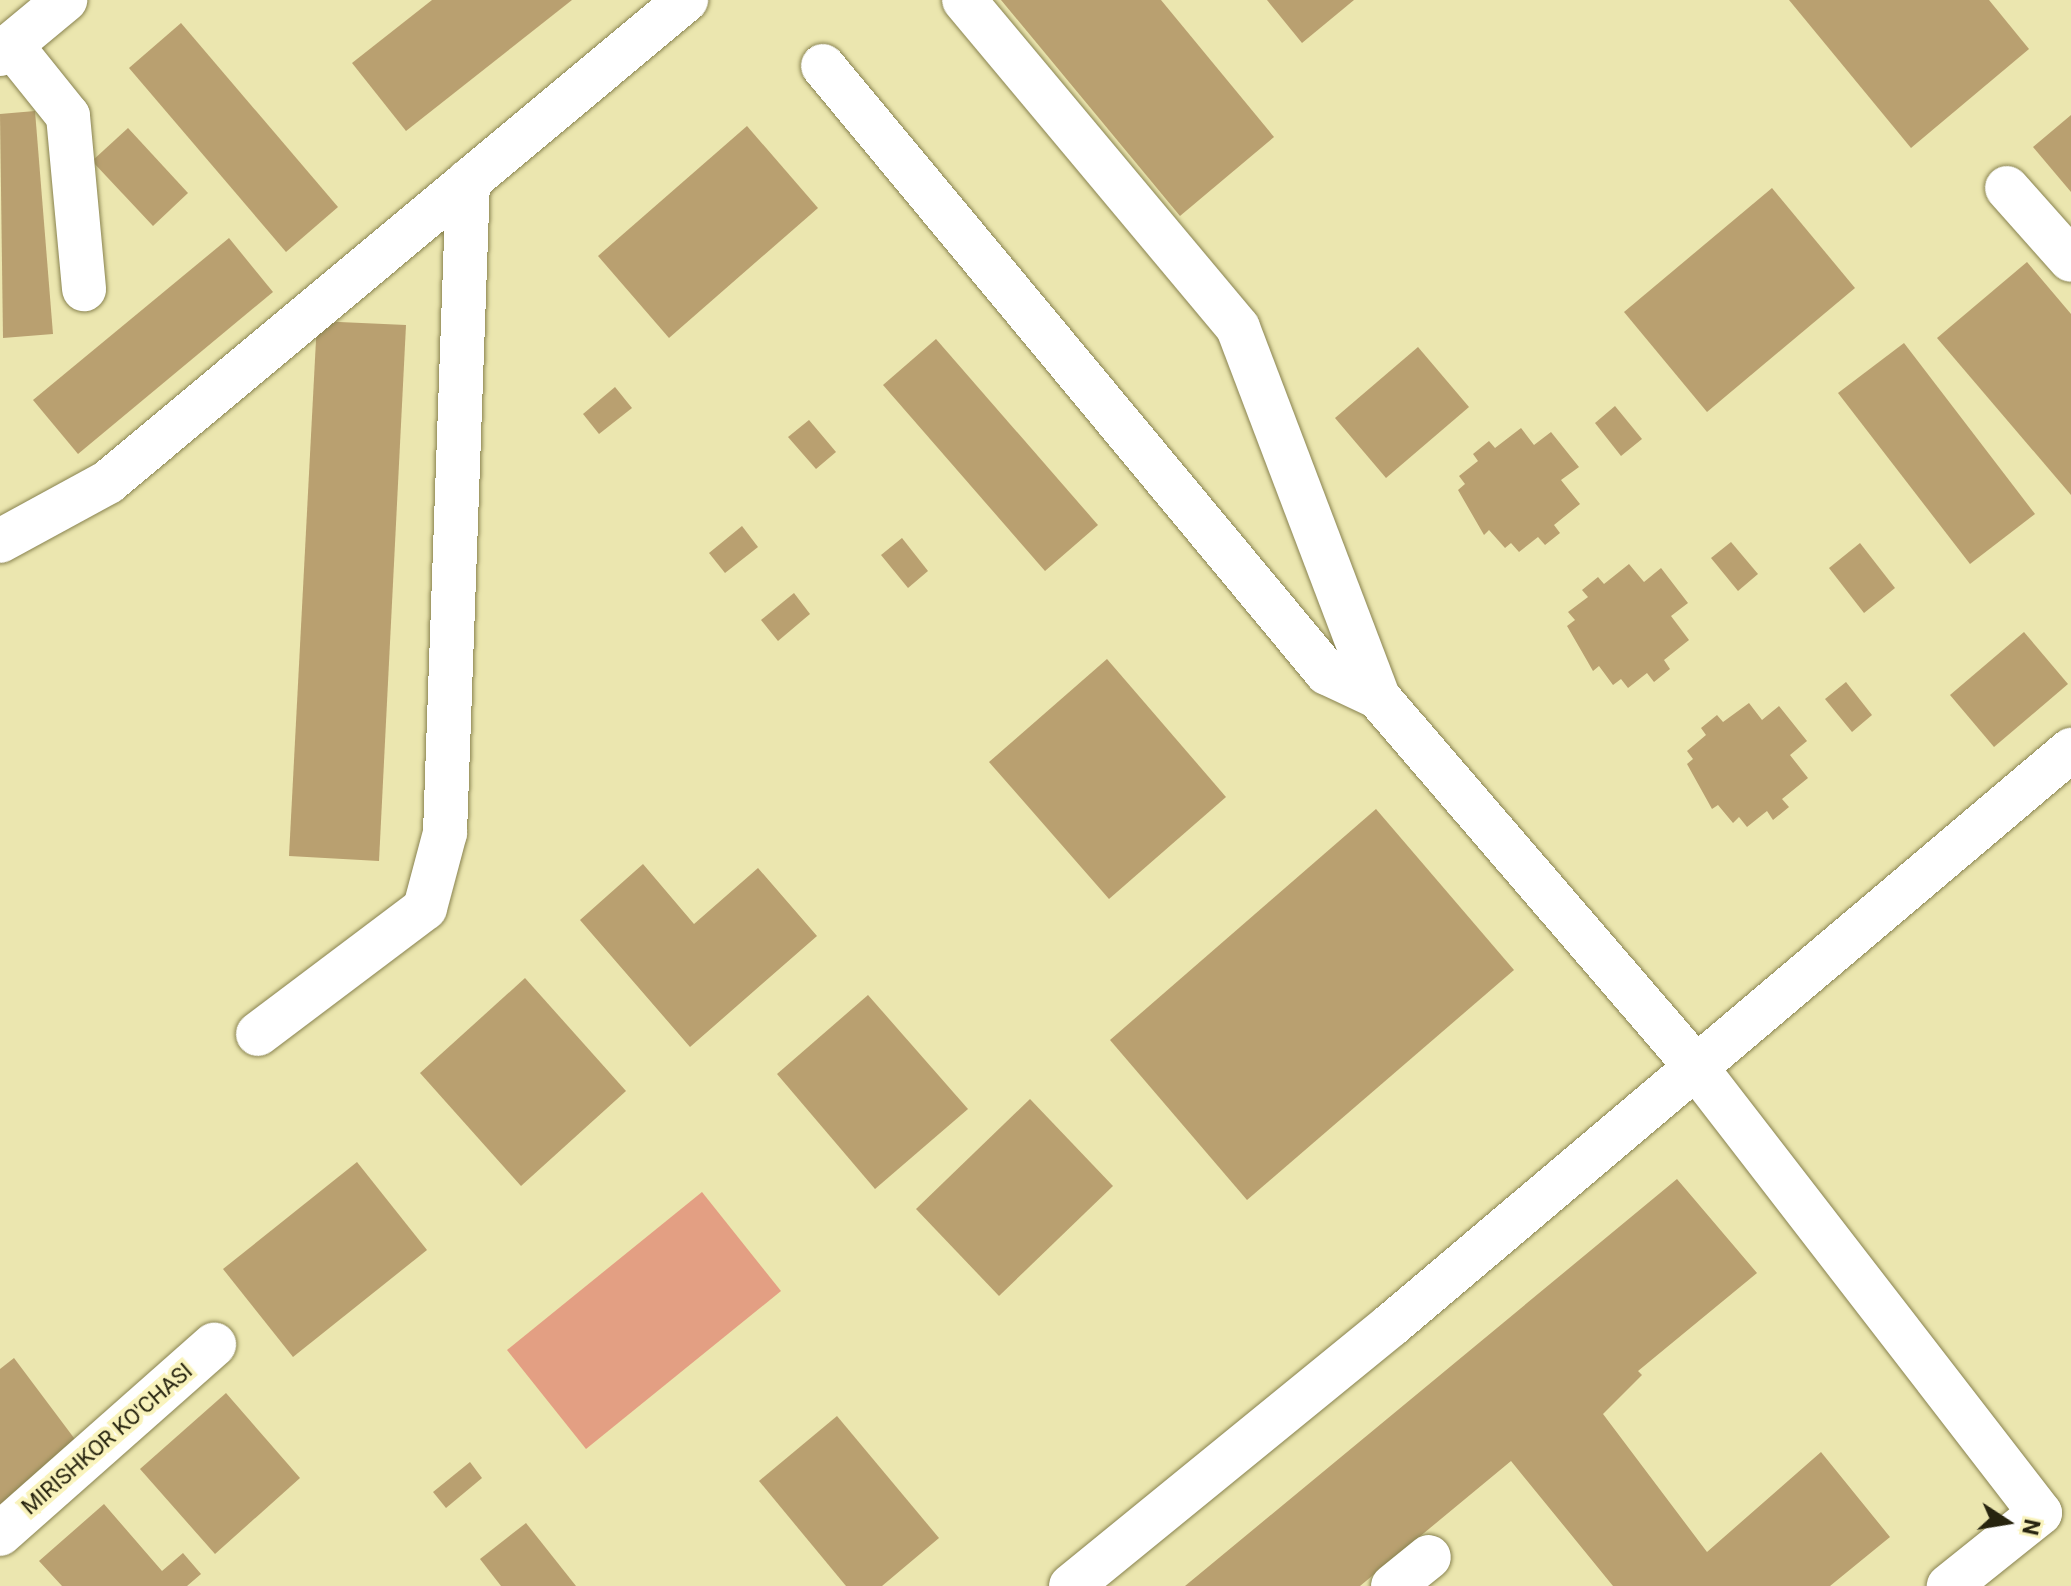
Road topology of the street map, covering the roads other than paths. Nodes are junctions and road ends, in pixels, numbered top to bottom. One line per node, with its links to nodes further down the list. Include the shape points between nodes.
1 (65, 0): 4 (street)
2 (686, 0): 6 (street)
3 (964, 0): 11 (street, via 1238,328)
4 (6, 50): 9 (street, via 68,116)
5 (823, 66): 11 (street, via 1327,673)
6 (468, 181): 10 (street, via 108,482); 13 (street, via 445,833 425,908)
7 (2007, 188): 8 (street)
8 (2071, 260)
9 (84, 289)
10 (0, 541)
11 (1378, 697): 14 (street)
12 (2071, 750): 14 (street)
13 (258, 1034)
14 (1694, 1065): 18 (street, via 1391,1325); 20 (street, via 2040,1513)
15 (214, 1345): 16 (street, MIRISHKOR KO'CHASI)
16 (0, 1534)
17 (1429, 1557): 19 (street)
18 (1071, 1586)
19 (1393, 1586)
20 (1949, 1586)

